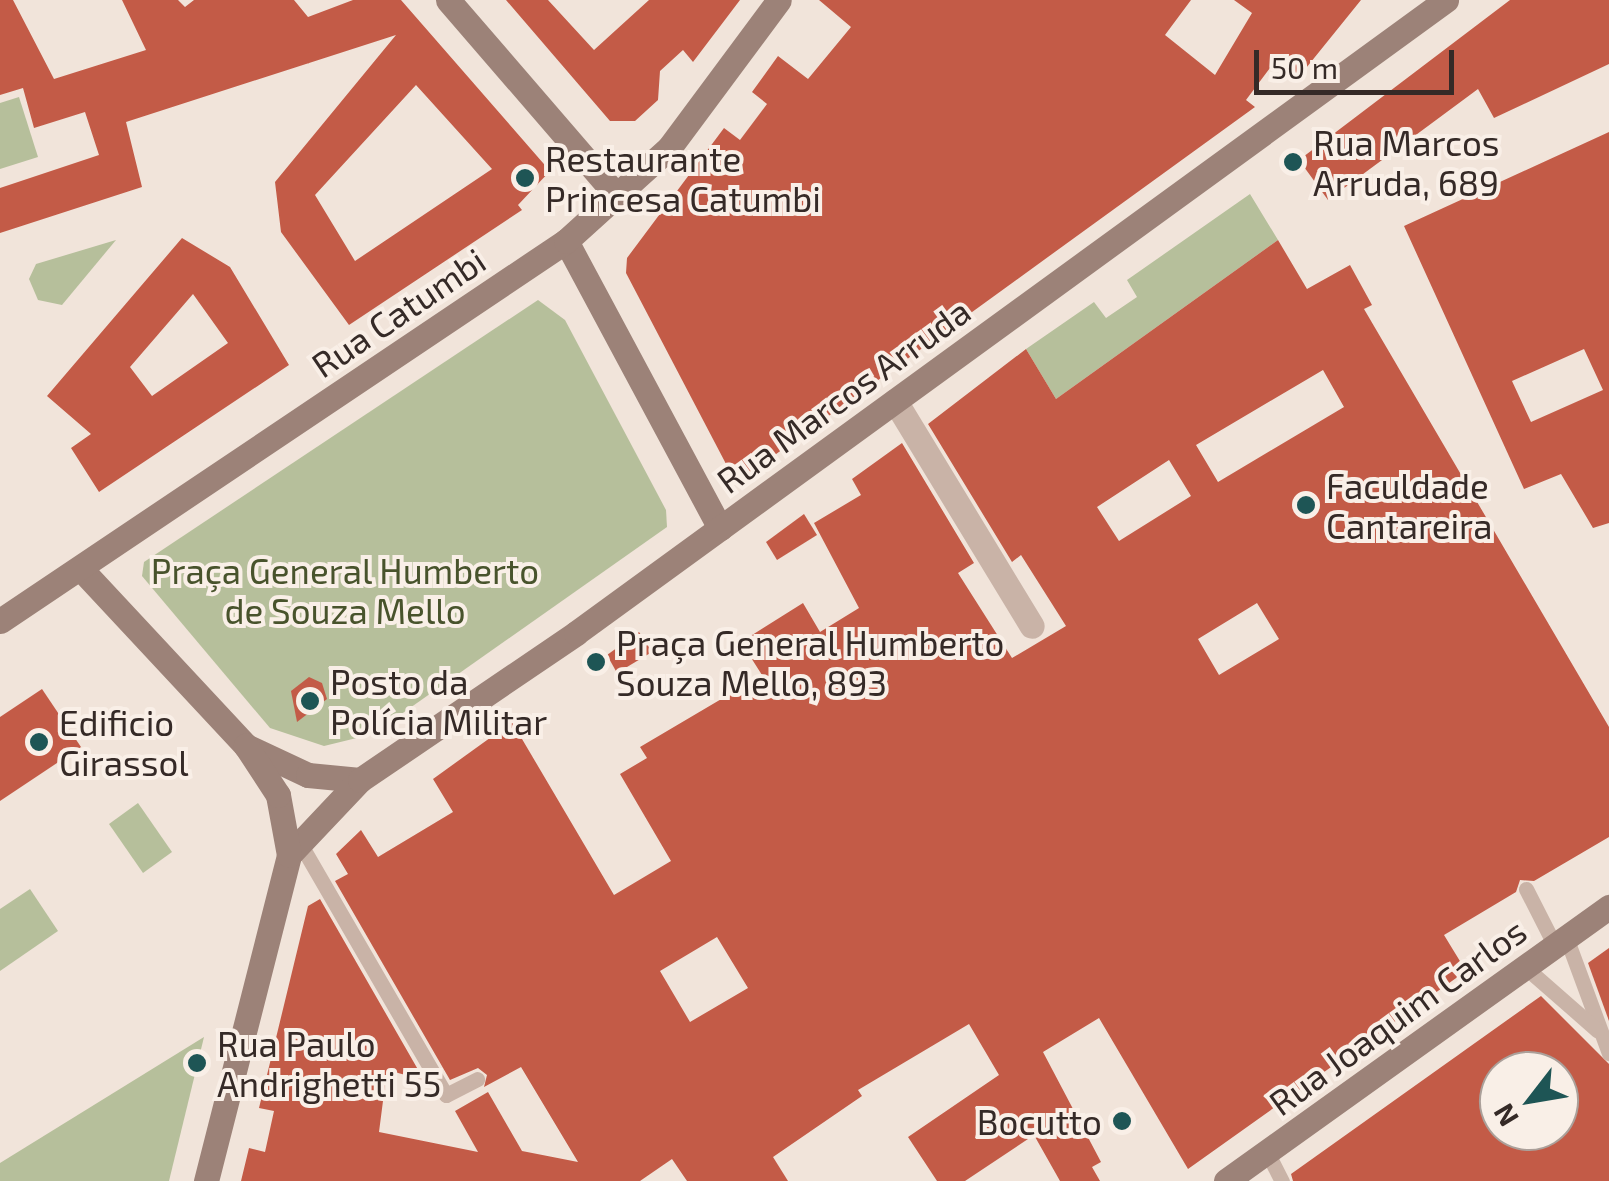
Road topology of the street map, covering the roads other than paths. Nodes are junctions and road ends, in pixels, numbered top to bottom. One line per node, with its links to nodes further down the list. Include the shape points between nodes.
1 (448, 0): 4 (main road)
2 (779, 0): 4 (main road, Rua Catumbi, via 669,148)
3 (1446, 0): 6 (main road, Rua Marcos Arruda)
4 (616, 196): 5 (main road, Rua Catumbi)
5 (566, 242): 7 (main road); 8 (main road, Rua Catumbi)
6 (895, 401): 7 (main road, Rua Marcos Arruda); 10 (street)
7 (720, 528): 12 (main road, Rua Marcos Arruda)
8 (81, 569): 9 (main road, Rua Catumbi); 11 (main road)
9 (0, 621)
10 (1032, 626)
11 (246, 746): 12 (main road, via 308,775); 13 (main road, via 278,795)
12 (360, 780): 13 (main road, Rua Marcos Arruda)
13 (295, 850): 20 (lane, via 446,1095); 22 (main road)
14 (1526, 889): 16 (lane)
15 (1609, 907): 16 (main road, Rua Joaquim Carlos)
16 (1560, 941): 17 (main road, Rua Joaquim Carlos); 18 (lane)
17 (1525, 967): 18 (lane); 21 (main road, Rua Joaquim Carlos)
18 (1600, 1033): 19 (lane)
19 (1609, 1053)
20 (477, 1079)
21 (1267, 1152): 23 (main road, Rua Joaquim Carlos); 24 (lane)
22 (206, 1181)
23 (1226, 1181)
24 (1282, 1181)

